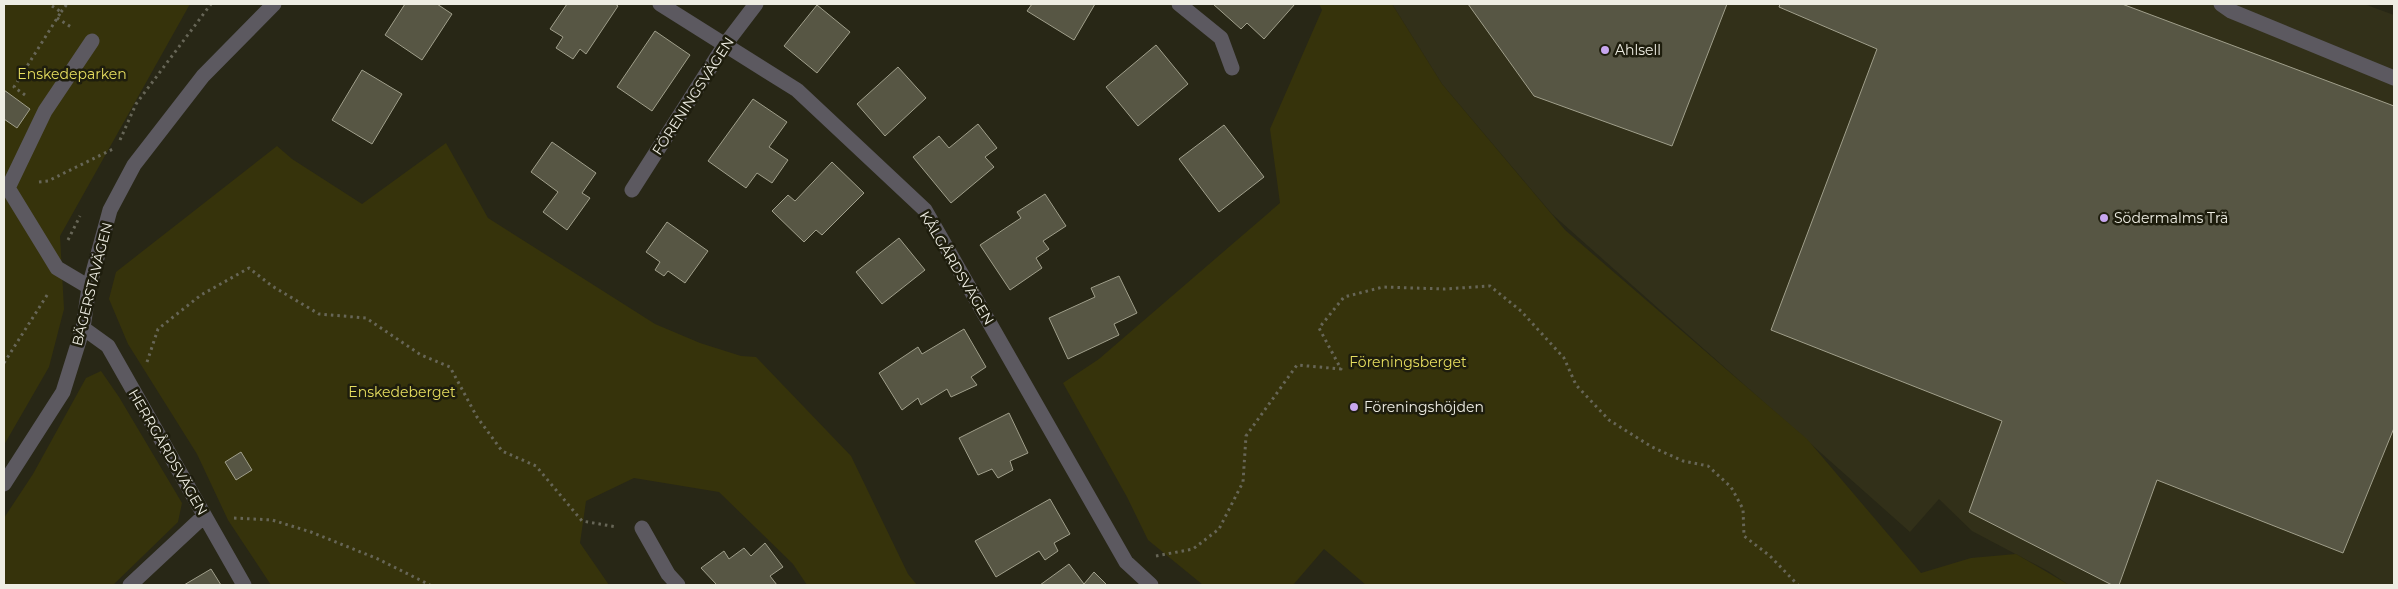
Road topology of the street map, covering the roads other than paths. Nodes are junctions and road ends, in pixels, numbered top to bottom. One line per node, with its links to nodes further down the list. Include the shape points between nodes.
1 (274, 4): 11 (street, BÄGERSTAVÄGEN, via 203,76 134,165 110,210)
2 (660, 4): 7 (street, KÅLGÅRDSVÄGEN)
3 (756, 4): 7 (street, FÖRENINGSVÄGEN)
4 (1179, 4): 8 (street, via 1221,38)
5 (2221, 4): 9 (street, via 2231,11)
6 (92, 41): 11 (street, via 45,111 8,188 57,268)
7 (724, 46): 10 (street, FÖRENINGSVÄGEN); 19 (street, KÅLGÅRDSVÄGEN, via 797,90 925,210 1126,562)
8 (1232, 68)
9 (2394, 78)
10 (632, 190)
11 (89, 287): 12 (street, BÄGERSTAVÄGEN)
12 (83, 328): 13 (street, BÄGERSTAVÄGEN, via 63,392); 14 (street, HERRGÅRDSVÄGEN, via 108,346)
13 (4, 484)
14 (204, 516): 16 (street); 17 (street, HERRGÅRDSVÄGEN)
15 (642, 528): 18 (street, via 668,574)
16 (130, 585)
17 (244, 585)
18 (678, 585)
19 (1151, 585)

